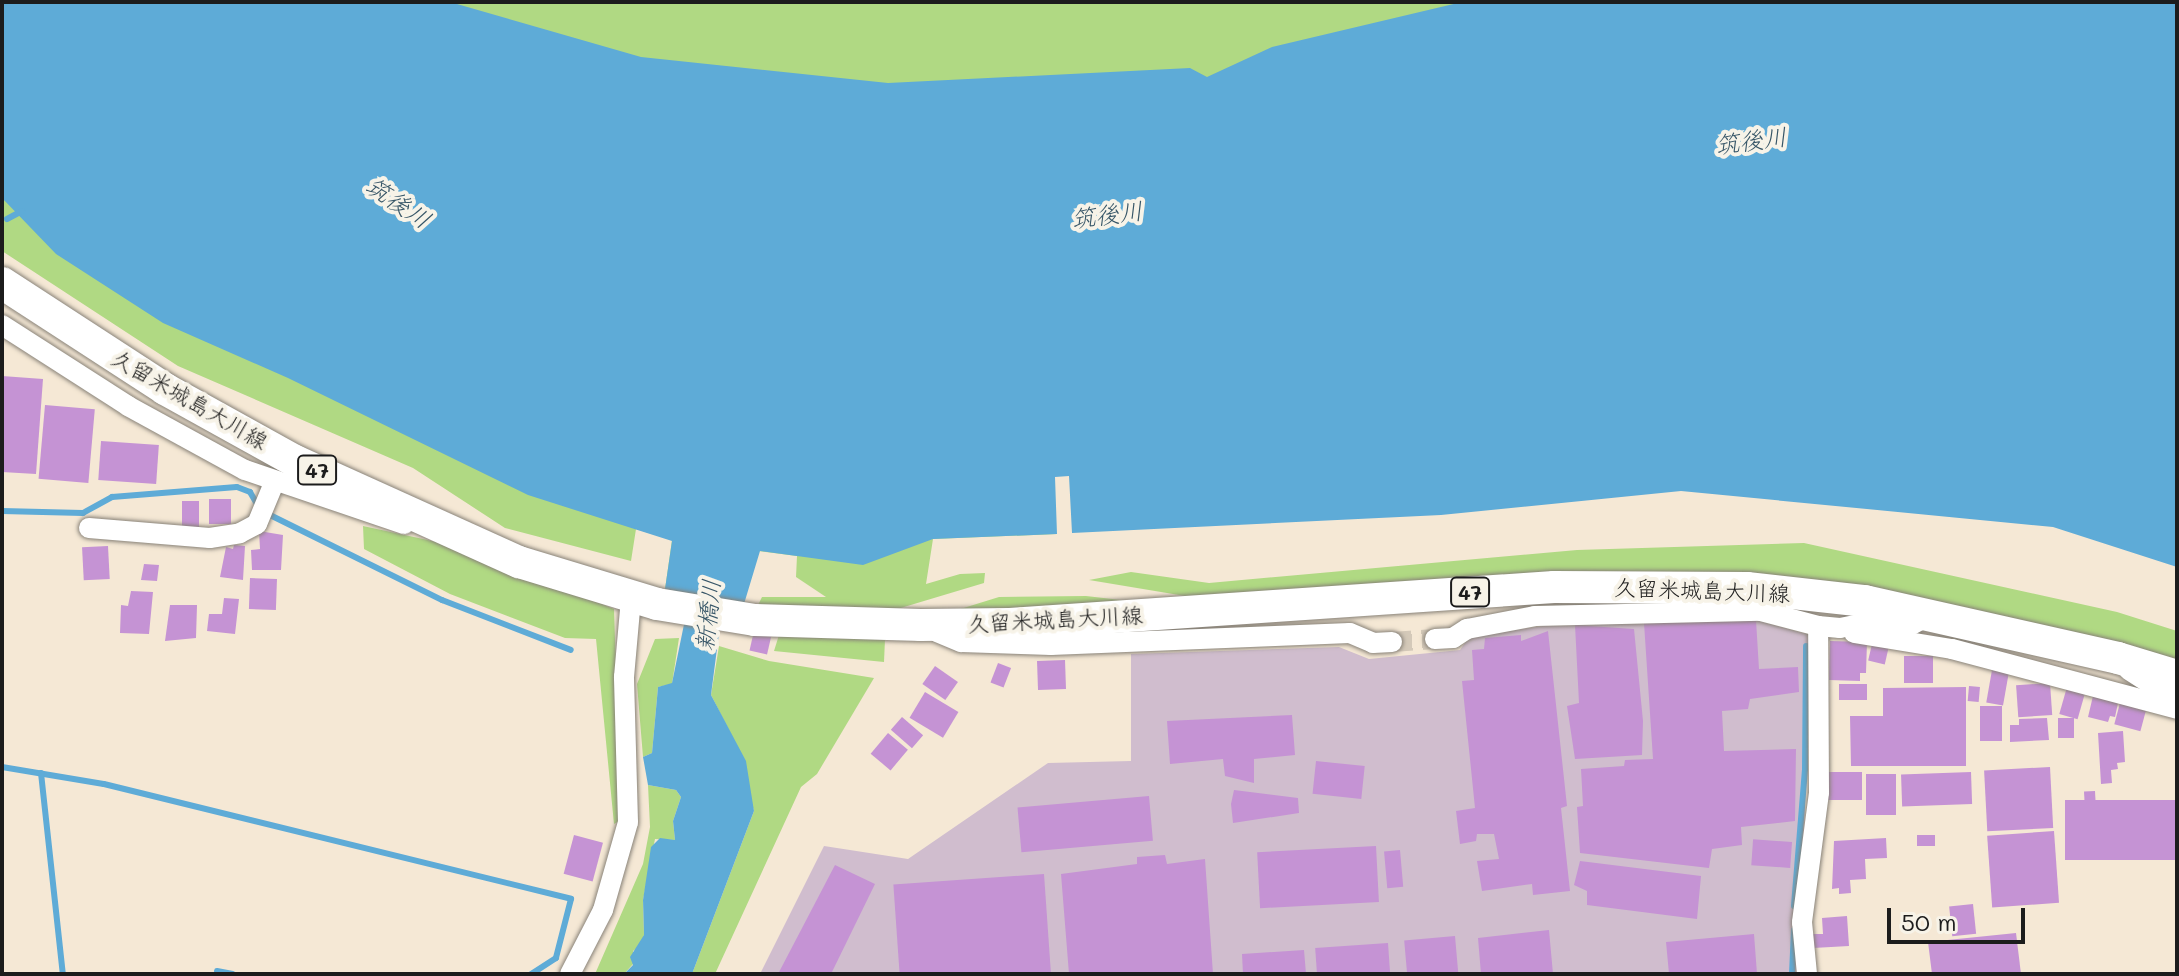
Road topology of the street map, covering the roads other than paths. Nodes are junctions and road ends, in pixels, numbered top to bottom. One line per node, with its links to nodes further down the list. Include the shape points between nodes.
1 (2, 283): 5 (main road, 久留米城島大川線 / 47, via 165,389 295,461)
2 (2, 325): 3 (street, via 128,406)
3 (274, 483): 4 (street, via 257,524 240,533 210,538); 5 (street, via 405,525)
4 (89, 528)
5 (439, 528): 6 (main road, 久留米城島大川線 / 47, via 519,562)
6 (644, 601): 8 (main road, 久留米城島大川線 / 47, via 755,620); 17 (street, via 624,677 628,822 603,910)
7 (1931, 615): 8 (main road, 久留米城島大川線 / 47, via 1865,601 1747,588 1554,587 1010,624); 10 (street, via 1913,624); 13 (main road, 久留米城島大川線 / 47)
8 (921, 625): 12 (street, via 961,642 1051,645 1350,633 1373,643)
9 (1818, 626): 10 (street); 11 (street, via 1761,611 1535,616); 18 (street, via 1819,792 1802,922)
10 (1840, 628): 16 (street, via 1966,653)
11 (1435, 639)
12 (1392, 642)
13 (2118, 658): 14 (main road, 久留米城島大川線 / 47); 15 (street, via 2133,675)
14 (2177, 676)
15 (2177, 701)
16 (2177, 709)
17 (570, 974)
18 (1807, 974)

